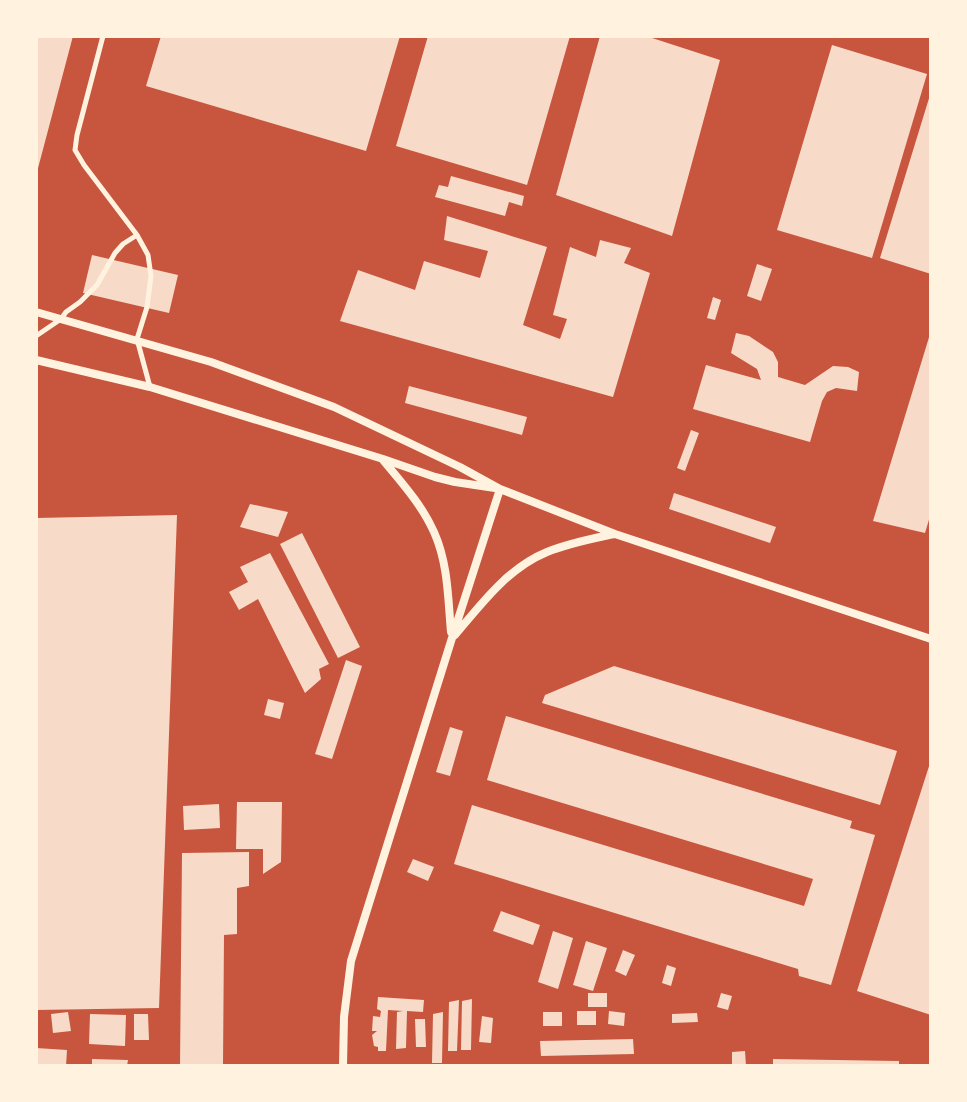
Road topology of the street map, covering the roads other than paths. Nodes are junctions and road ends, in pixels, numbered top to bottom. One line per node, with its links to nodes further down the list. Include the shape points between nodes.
1 (103, 36): 2 (lane, via 75,150)
2 (137, 235): 4 (lane, via 123,244 97,285); 6 (lane, via 151,276)
3 (36, 312): 4 (street)
4 (61, 319): 5 (lane); 6 (street)
5 (36, 336)
6 (137, 339): 8 (lane); 10 (street, via 334,407)
7 (36, 360): 8 (street)
8 (150, 387): 9 (street)
9 (383, 459): 10 (street, via 455,482); 12 (street, via 435,533 447,580)
10 (500, 489): 11 (street); 12 (street)
11 (615, 534): 12 (street, via 566,545 524,564 489,594); 13 (street)
12 (452, 638): 14 (street, via 351,961)
13 (931, 639)
14 (343, 1066)

